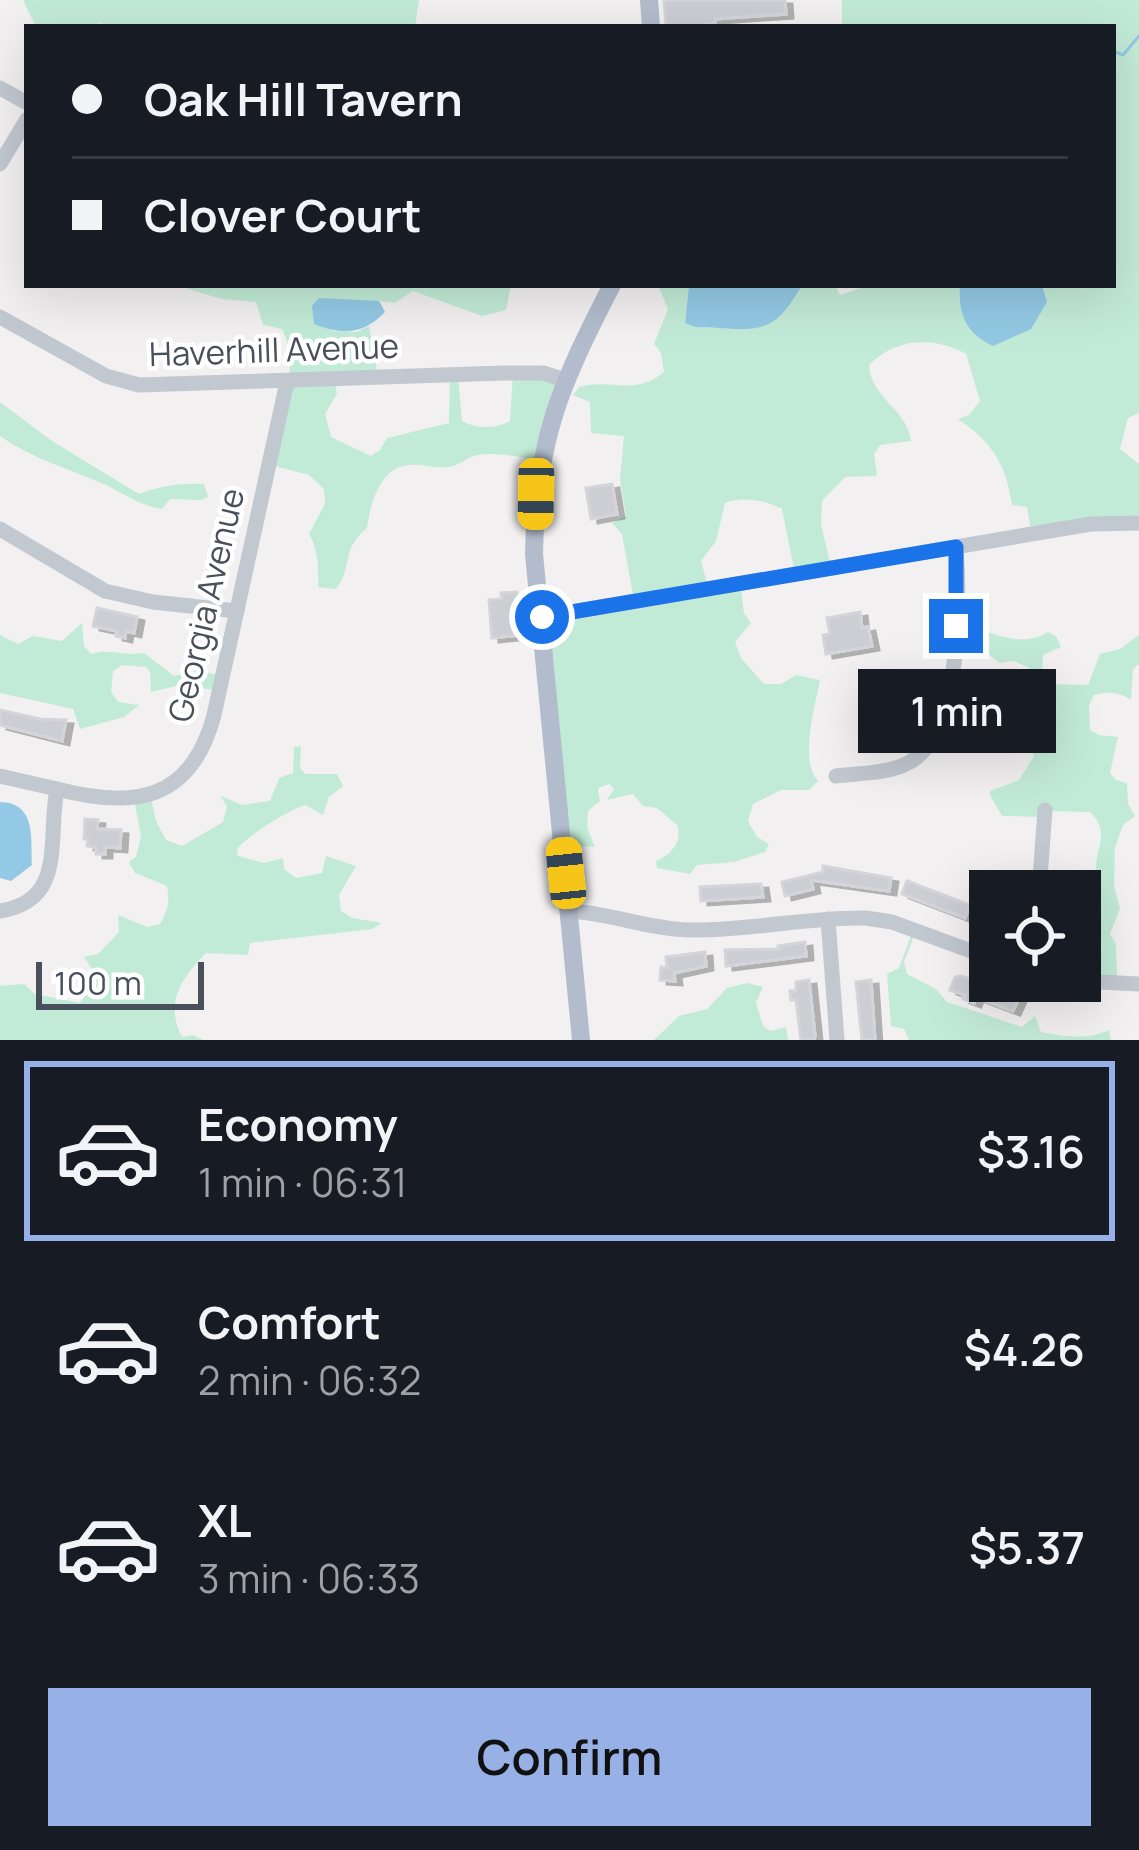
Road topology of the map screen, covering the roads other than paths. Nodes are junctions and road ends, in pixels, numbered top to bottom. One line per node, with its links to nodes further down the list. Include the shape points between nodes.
1 (24, 124): 2 (street)
2 (0, 164)
3 (611, 288): 5 (main road)
4 (0, 316): 6 (street, Haverhill Avenue, via 124,383)
5 (565, 380): 6 (street, Haverhill Avenue, via 504,373); 11 (main road, via 536,494)
6 (287, 382): 10 (street, Georgia Avenue)
7 (1139, 523): 9 (street)
8 (0, 530): 10 (street, via 105,591)
9 (956, 547): 11 (street); 13 (street, via 956,626 946,710 934,740 907,764)
10 (237, 610): 14 (street, Georgia Avenue, via 211,727 182,775 118,801)
11 (542, 617): 18 (main road)
12 (0, 776): 14 (street, Georgia Avenue)
13 (836, 776)
14 (57, 789): 17 (street, via 47,882)
15 (1045, 810): 16 (street)
16 (1041, 870)
17 (0, 911)
18 (570, 911): 19 (street, via 696,930); 23 (main road)
19 (827, 919): 20 (street, via 892,922); 24 (street)
20 (969, 950)
21 (1101, 982): 22 (street)
22 (1139, 984)
23 (581, 1040)
24 (837, 1040)

